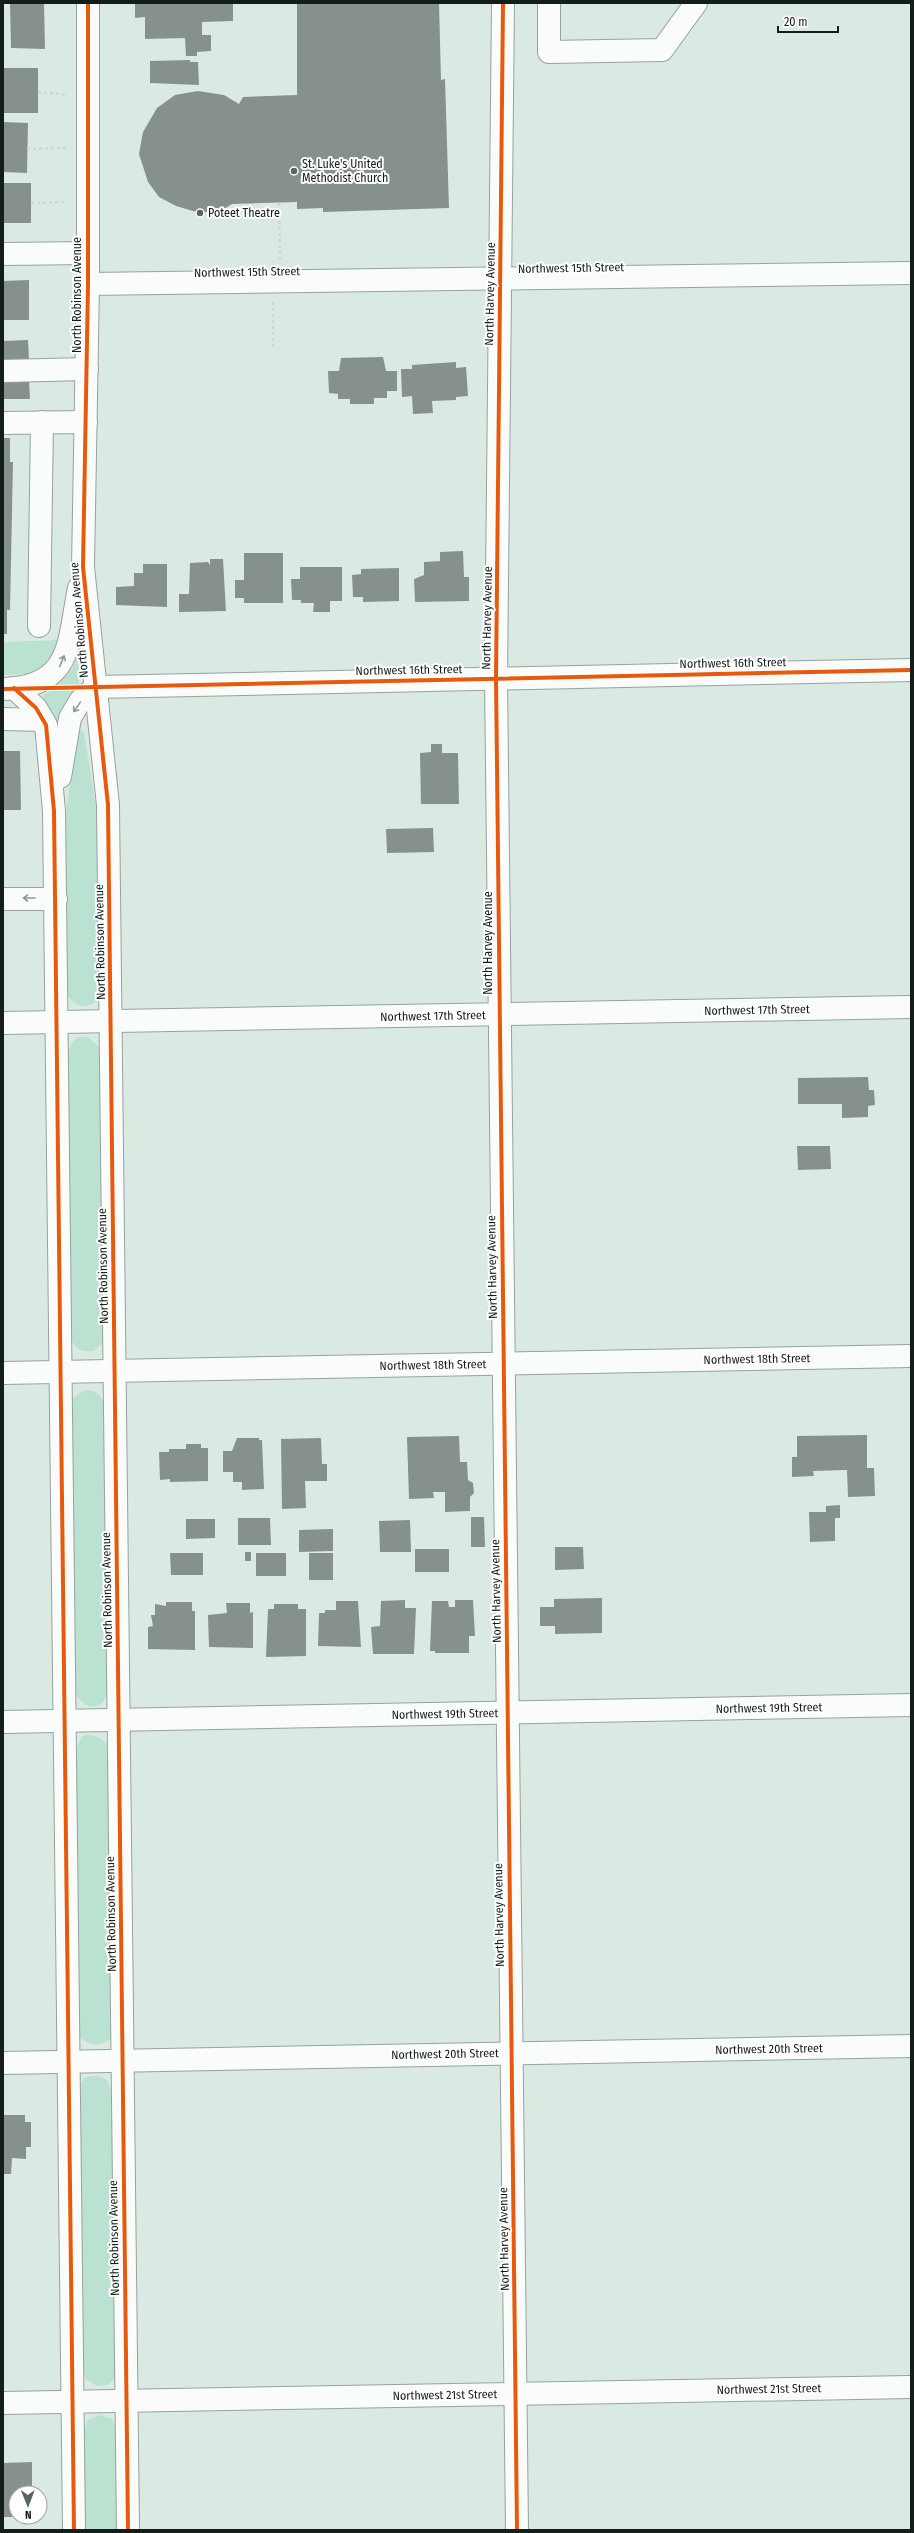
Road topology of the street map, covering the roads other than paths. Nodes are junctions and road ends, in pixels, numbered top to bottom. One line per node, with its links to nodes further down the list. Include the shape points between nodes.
1 (88, 3): 5 (street, North Robinson Avenue)
2 (503, 3): 8 (street, North Harvey Avenue)
3 (549, 3): 4 (street, via 549,52 662,50)
4 (696, 3)
5 (88, 253): 6 (street); 9 (street, North Robinson Avenue)
6 (3, 254)
7 (911, 273): 8 (street, Northwest 15th Street)
8 (500, 279): 9 (street, Northwest 15th Street); 18 (street, North Harvey Avenue)
9 (88, 284): 10 (street, North Robinson Avenue)
10 (87, 369): 11 (street); 13 (street, North Robinson Avenue)
11 (3, 371)
12 (49, 422): 13 (street); 14 (street); 16 (street)
13 (86, 422): 15 (street, North Robinson Avenue)
14 (3, 423)
15 (83, 567): 19 (street, North Robinson Avenue); 20 (street, one-way to 15, via 46,679 60,667 68,647)
16 (39, 626)
17 (911, 670): 18 (street, Northwest 16th Street)
18 (496, 678): 19 (street, Northwest 16th Street); 27 (street, North Harvey Avenue)
19 (95, 687): 23 (street, one-way to 23, via 80,701 70,718); 28 (street, North Robinson Avenue, via 108,805)
20 (9, 688): 22 (street, via 36,708)
21 (3, 719): 22 (street)
22 (43, 720): 23 (street, via 50,750)
23 (54, 810): 25 (street)
24 (3, 899): 25 (street, one-way to 24)
25 (56, 899): 30 (street)
26 (911, 1007): 27 (street, Northwest 17th Street)
27 (498, 1015): 28 (street, Northwest 17th Street); 32 (street, North Harvey Avenue)
28 (111, 1021): 30 (street, Northwest 17th Street); 33 (street, North Robinson Avenue)
29 (3, 1022): 30 (street, Northwest 17th Street)
30 (57, 1022): 34 (street)
31 (911, 1356): 32 (street, Northwest 18th Street)
32 (504, 1363): 33 (street, Northwest 18th Street); 37 (street, North Harvey Avenue)
33 (115, 1371): 34 (street, Northwest 18th Street); 38 (street, North Robinson Avenue)
34 (61, 1372): 35 (street, Northwest 18th Street); 39 (street)
35 (3, 1373)
36 (911, 1705): 37 (street, Northwest 19th Street)
37 (507, 1713): 38 (street, Northwest 19th Street); 42 (street, North Harvey Avenue)
38 (119, 1720): 39 (street, Northwest 19th Street); 43 (street, North Robinson Avenue)
39 (64, 1721): 40 (street, Northwest 19th Street); 44 (street)
40 (3, 1722)
41 (911, 2046): 42 (street, Northwest 20th Street)
42 (511, 2053): 43 (street, Northwest 20th Street); 47 (street, North Harvey Avenue)
43 (122, 2060): 44 (street, Northwest 20th Street); 48 (street, North Robinson Avenue)
44 (68, 2061): 45 (street, Northwest 20th Street); 49 (street)
45 (3, 2063)
46 (911, 2387): 47 (street, Northwest 21st Street)
47 (516, 2394): 48 (street, Northwest 21st Street); 53 (street, North Harvey Avenue)
48 (127, 2401): 49 (street, Northwest 21st Street); 52 (street, North Robinson Avenue)
49 (72, 2402): 50 (street, Northwest 21st Street); 51 (street)
50 (3, 2403)
51 (74, 2530)
52 (128, 2530)
53 (517, 2530)

